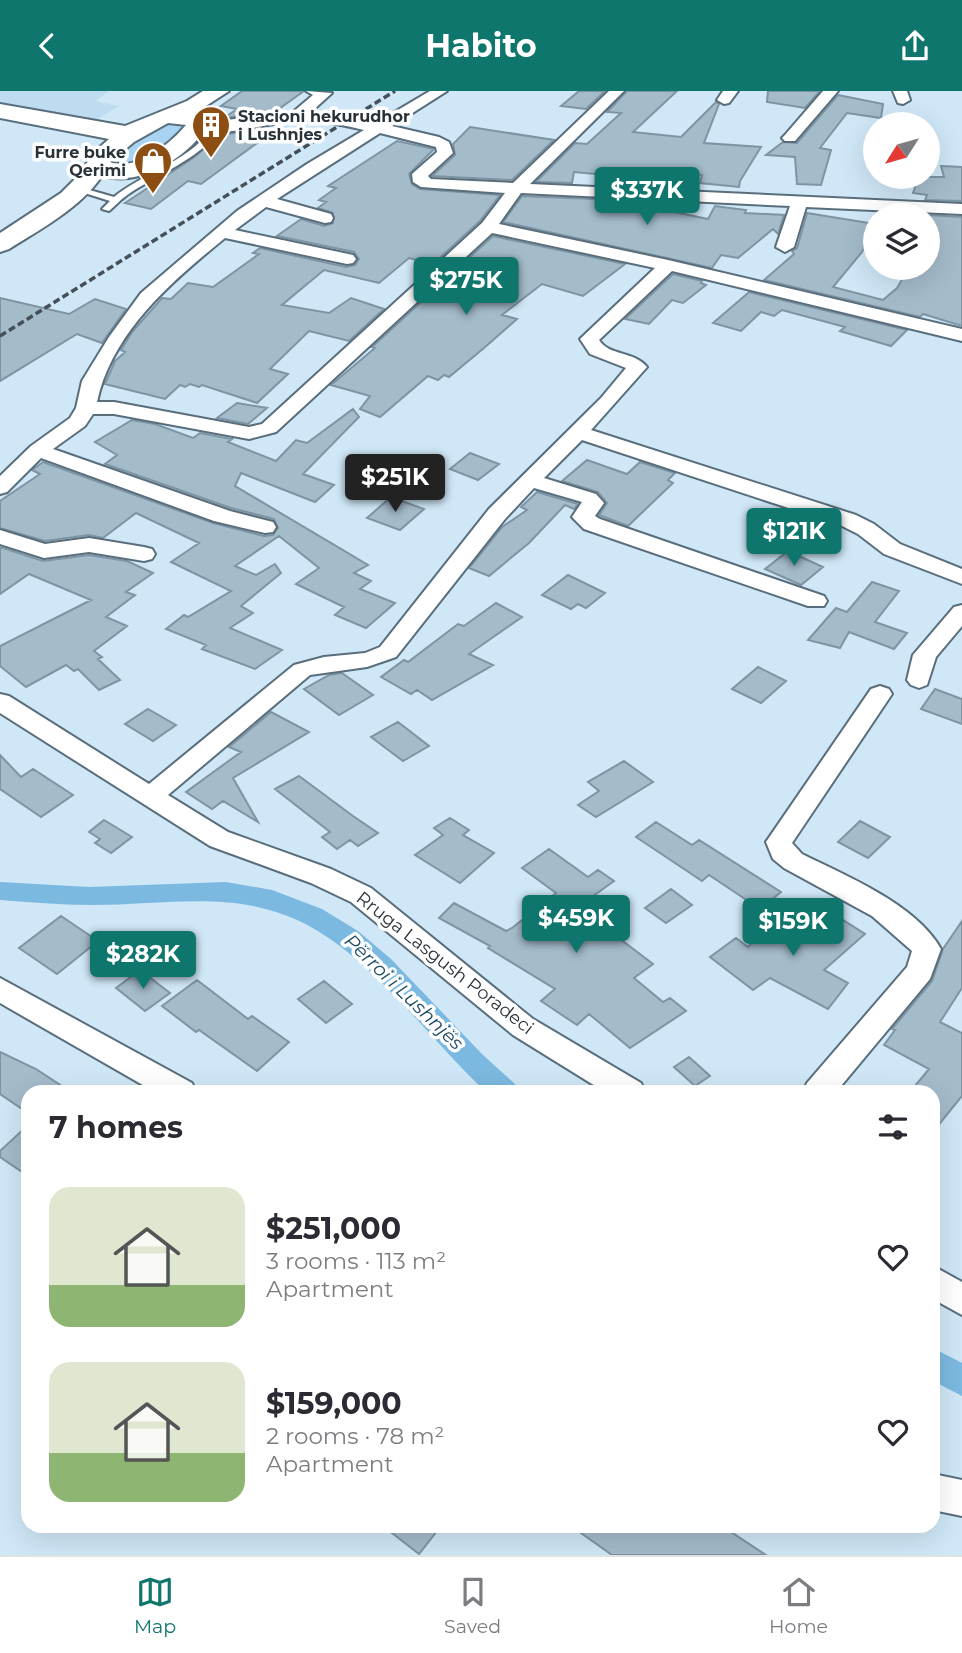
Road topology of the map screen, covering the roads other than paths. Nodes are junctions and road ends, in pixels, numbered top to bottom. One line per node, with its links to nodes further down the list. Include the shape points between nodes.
1 (313, 91): 7 (street, via 325,93)
2 (440, 91): 12 (street)
3 (617, 91): 16 (street)
4 (831, 91): 13 (street)
5 (214, 95): 9 (main road); 10 (main road, via 199,110)
6 (0, 111): 11 (main road, via 114,133)
7 (297, 116): 10 (street); 12 (street, via 326,117)
8 (0, 117): 14 (main road, via 104,138 112,143)
9 (164, 117): 10 (main road, via 185,117); 11 (main road)
10 (203, 125): 15 (main road, via 152,163); 18 (lane, via 214,134)
11 (141, 128): 14 (main road)
12 (377, 129): 16 (street, via 443,145 445,153 420,174 419,179 427,184); 20 (street)
13 (790, 138)
14 (104, 156): 15 (main road, via 109,171); 17 (main road)
15 (127, 173): 17 (main road)
16 (516, 189): 19 (street); 26 (street)
17 (78, 192): 18 (lane); 28 (main road)
18 (116, 200): 23 (lane)
19 (800, 200): 21 (street); 29 (street)
20 (264, 201): 25 (street); 27 (street)
21 (863, 207)
22 (962, 208): 24 (street)
23 (106, 209)
24 (940, 209)
25 (325, 218)
26 (488, 227): 31 (street); 33 (street, via 269,428 249,433 114,408)
27 (223, 232): 30 (street); 33 (street, via 147,297 92,381)
28 (0, 244)
29 (785, 247)
30 (347, 259)
31 (668, 265): 32 (street); 34 (street, via 589,339 595,350 637,367)
32 (962, 334)
33 (86, 408): 35 (street, via 78,422)
34 (577, 432): 36 (street); 41 (street, via 848,520 892,549)
35 (38, 450): 37 (street); 38 (street)
36 (529, 480): 42 (street, via 589,498 593,503 583,517 592,524); 47 (street, via 388,652 372,661 321,662 302,670)
37 (0, 488)
38 (265, 527)
39 (0, 537): 40 (street, via 44,551 89,545)
40 (144, 554)
41 (962, 577)
42 (816, 601)
43 (962, 612): 44 (street, via 925,655)
44 (919, 680)
45 (880, 694): 51 (street, via 779,842 782,852 793,861 883,909 927,949 919,971)
46 (0, 702): 47 (street, Rruga Lasgush Poradeci)
47 (150, 797): 50 (street, Rruga Lasgush Poradeci, via 219,839 361,895 523,1027)
48 (0, 989): 49 (street)
49 (169, 1085)
50 (618, 1085)
51 (824, 1085)
52 (940, 1286): 53 (street)
53 (962, 1300)
54 (940, 1493): 55 (street)
55 (962, 1498)

